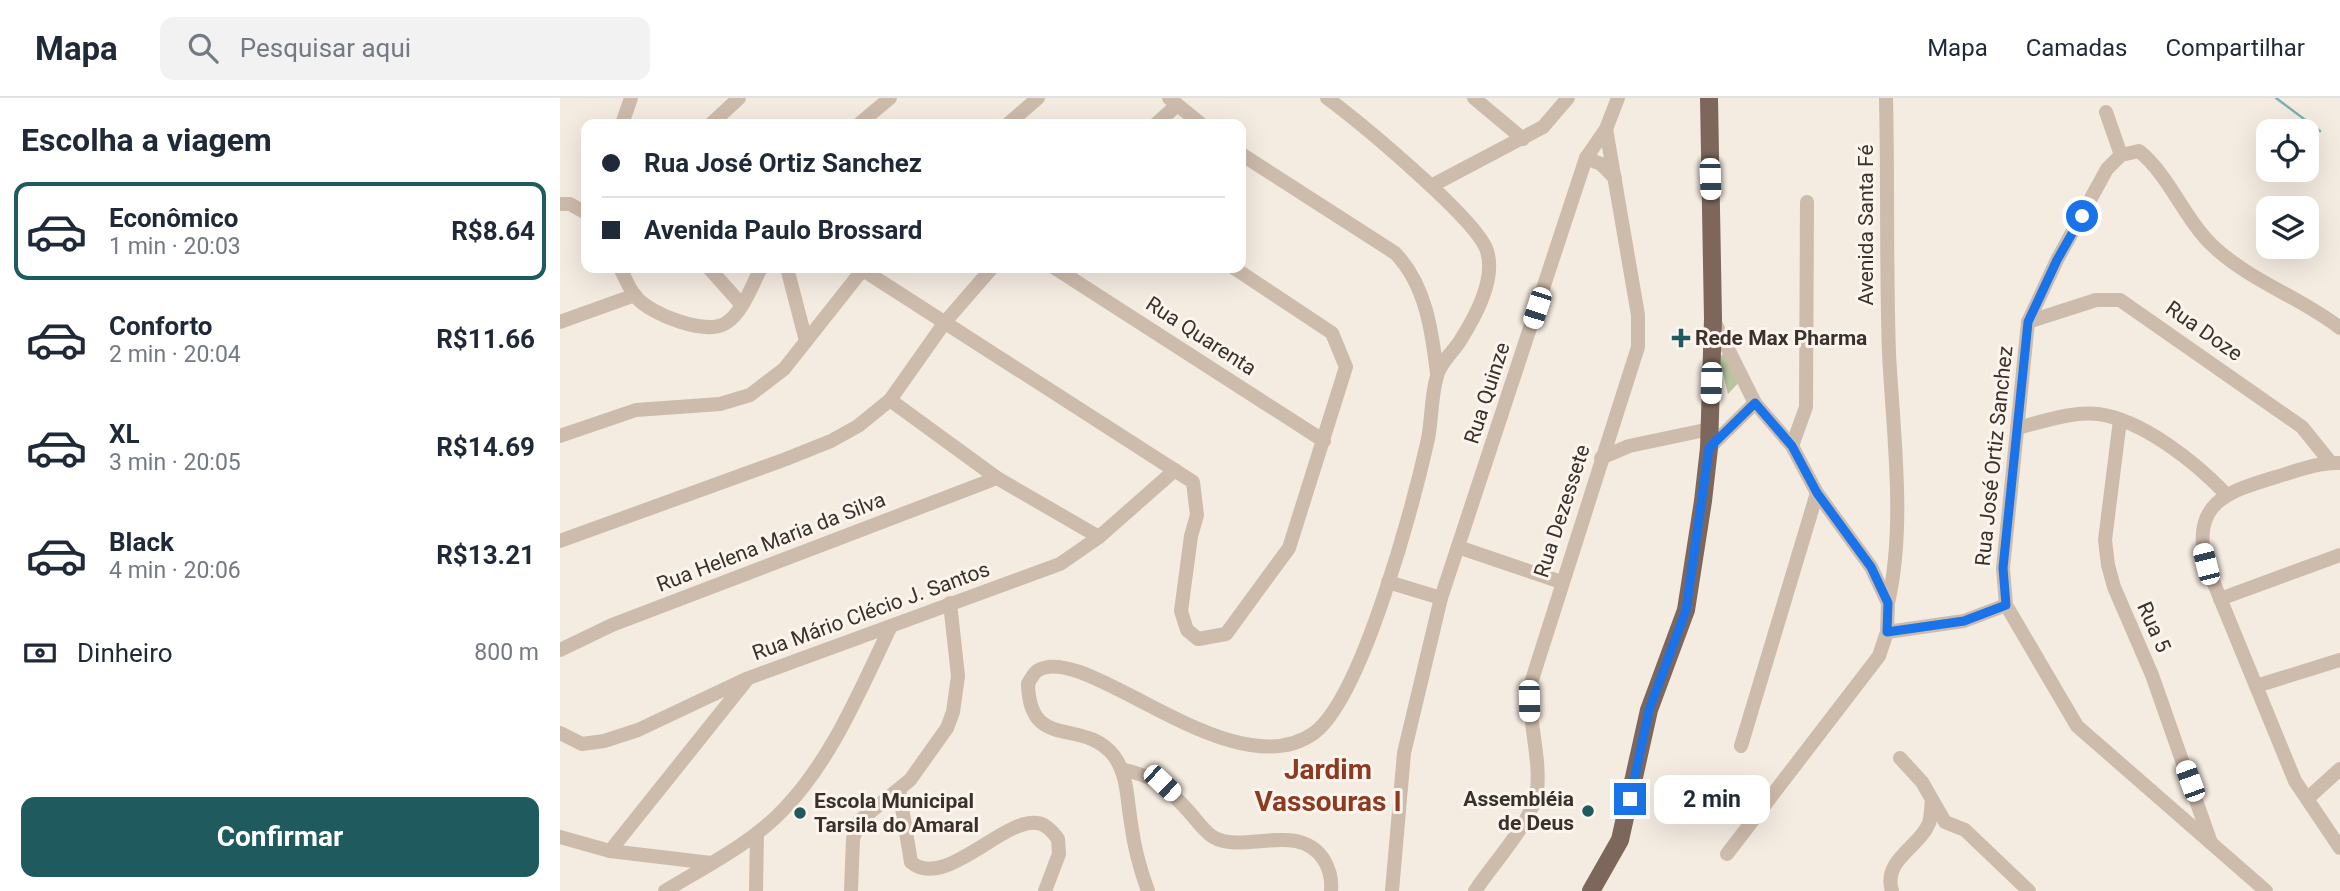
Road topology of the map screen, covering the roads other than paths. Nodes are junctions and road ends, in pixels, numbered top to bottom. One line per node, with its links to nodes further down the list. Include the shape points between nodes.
1 (631, 98): 13 (street)
2 (739, 98): 14 (street)
3 (890, 98): 15 (street)
4 (1038, 98): 16 (street)
5 (1327, 98): 25 (street)
6 (1474, 98): 20 (street)
7 (1568, 98): 20 (street, via 1543,127)
8 (1618, 98): 19 (street, Rua Quinze)
9 (1709, 98): 40 (main road)
10 (1885, 98): 73 (street, Avenida Santa Fé, via 1886,280 1896,439 1894,578)
11 (1172, 102): 17 (street); 18 (street)
12 (2106, 112): 21 (street)
13 (623, 119)
14 (716, 119)
15 (865, 119)
16 (1013, 119)
17 (1160, 119)
18 (1194, 119)
19 (1606, 129): 23 (street, Rua Quinze); 24 (street, Rua Dezessete)
20 (1523, 139): 25 (street)
21 (2121, 155): 43 (street, Rua José Ortiz Sanchez, via 2107,169); 44 (street, via 2139,151 2151,160 2184,211 2242,271)
22 (1246, 158): 46 (street, via 1395,253 1409,268 1427,313)
23 (1586, 158): 24 (street, via 1601,164); 66 (street, Rua Quinze)
24 (1615, 178): 51 (street, Rua Dezessete, via 1638,315 1638,346)
25 (1431, 186): 46 (street, via 1482,240 1489,265 1487,284 1472,318)
26 (1807, 202): 56 (street, via 1806,407)
27 (560, 204): 28 (street)
28 (581, 210)
29 (623, 273): 38 (street)
30 (713, 273): 39 (street)
31 (758, 273): 39 (street)
32 (788, 273): 45 (street)
33 (860, 273): 45 (street)
34 (869, 273): 42 (street)
35 (988, 273): 42 (street)
36 (1063, 273): 54 (street, Rua Quarenta)
37 (1242, 273): 54 (street, via 1332,333 1346,367)
38 (635, 295): 39 (street, via 652,308 704,328 727,323); 41 (street)
39 (741, 304)
40 (1713, 319): 48 (street); 52 (main road)
41 (560, 322)
42 (945, 322): 47 (street); 60 (street)
43 (2028, 322): 50 (street, Rua José Ortiz Sanchez); 59 (street, Rua Doze, via 2096,300 2120,300 2302,426)
44 (2340, 328)
45 (806, 341): 53 (street, via 784,369 750,395 720,404 636,410)
46 (1437, 374): 68 (street, via 1413,506)
47 (890, 400): 61 (street); 65 (street, via 831,441)
48 (1755, 403): 56 (street); 57 (street)
49 (2120, 420): 50 (street, via 2096,414); 63 (street, via 2188,457); 93 (street, Rua 5, via 2105,540 2108,565)
50 (2017, 428): 74 (street, Rua José Ortiz Sanchez, via 2003,568)
51 (1609, 429): 55 (street); 58 (street, Rua Dezessete)
52 (1710, 429): 55 (street); 57 (main road)
53 (560, 436)
54 (1324, 441): 60 (street, via 1289,548 1235,625 1216,637 1198,639 1187,630 1181,611 1197,515 1193,482)
55 (1629, 446): 58 (street)
56 (1792, 446): 62 (street)
57 (1709, 448): 106 (main road, via 1686,610 1649,710 1620,840)
58 (1601, 458): 69 (street, Rua Dezessete)
59 (2336, 463): 63 (street)
60 (1175, 470): 64 (street, Rua Mário Clécio J. Santos)
61 (998, 478): 64 (street); 77 (street, Rua Helena Maria da Silva, via 612,625)
62 (1817, 493): 73 (street, via 1871,567); 84 (street)
63 (2226, 494): 71 (street, via 2213,505 2201,542)
64 (1099, 537): 72 (street, Rua Mário Clécio J. Santos, via 1060,564)
65 (560, 541)
66 (1458, 547): 69 (street); 70 (street, Rua Quinze)
67 (2340, 555): 71 (street)
68 (1388, 582): 70 (street); 86 (street, via 1342,700 1315,732 1278,746 1251,746 1219,736 1074,670 1036,671 1028,684 1035,719 1100,745 1113,754)
69 (1561, 582): 105 (street, Rua Dezessete, via 1531,683 1529,720 1536,793 1520,826)
70 (1441, 598): 104 (street, Rua Quinze, via 1404,753)
71 (2220, 599): 80 (street)
72 (950, 603): 75 (street, Rua Mário Clécio J. Santos); 88 (street, via 958,676 953,712 932,752)
73 (1888, 603): 76 (street, Avenida Santa Fé)
74 (2006, 605): 76 (street, via 1964,621); 93 (street, Rua José Ortiz Sanchez, via 2077,726)
75 (891, 626): 79 (street, Rua Mário Clécio J. Santos); 91 (street, via 824,754 784,810)
76 (1887, 632): 96 (street, via 1879,656)
77 (560, 650)
78 (2340, 660): 80 (street)
79 (747, 679): 81 (street, Rua Mário Clécio J. Santos); 82 (street)
80 (2256, 686): 89 (street, via 2295,781)
81 (699, 699): 82 (street); 83 (street, Rua Mário Clécio J. Santos, via 638,730 604,741 582,744)
82 (713, 724): 95 (street)
83 (560, 733)
84 (1741, 746)
85 (1900, 758): 90 (street)
86 (1121, 769): 102 (street, via 1137,860); 103 (street, via 1162,783 1217,839 1269,839 1309,846 1328,867)
87 (2340, 769): 89 (street)
88 (899, 790): 100 (street, via 859,821 853,839); 101 (street, via 911,862 931,872 956,866 1031,823 1045,825 1058,839 1059,854)
89 (2307, 799): 94 (street)
90 (1932, 800): 107 (street, via 1929,825 1891,874); 108 (street, via 1945,822 1965,830)
91 (757, 833): 97 (street); 99 (street)
92 (560, 837): 95 (street)
93 (2212, 845): 109 (street, Rua José Ortiz Sanchez)
94 (2340, 848)
95 (610, 851): 97 (street)
96 (1727, 854)
97 (711, 863): 98 (street)
98 (665, 891)
99 (756, 891)
100 (851, 891)
101 (1045, 891)
102 (1148, 891)
103 (1331, 891)
104 (1392, 891)
105 (1475, 891)
106 (1591, 891)
107 (1892, 891)
108 (2029, 891)
109 (2266, 891)

